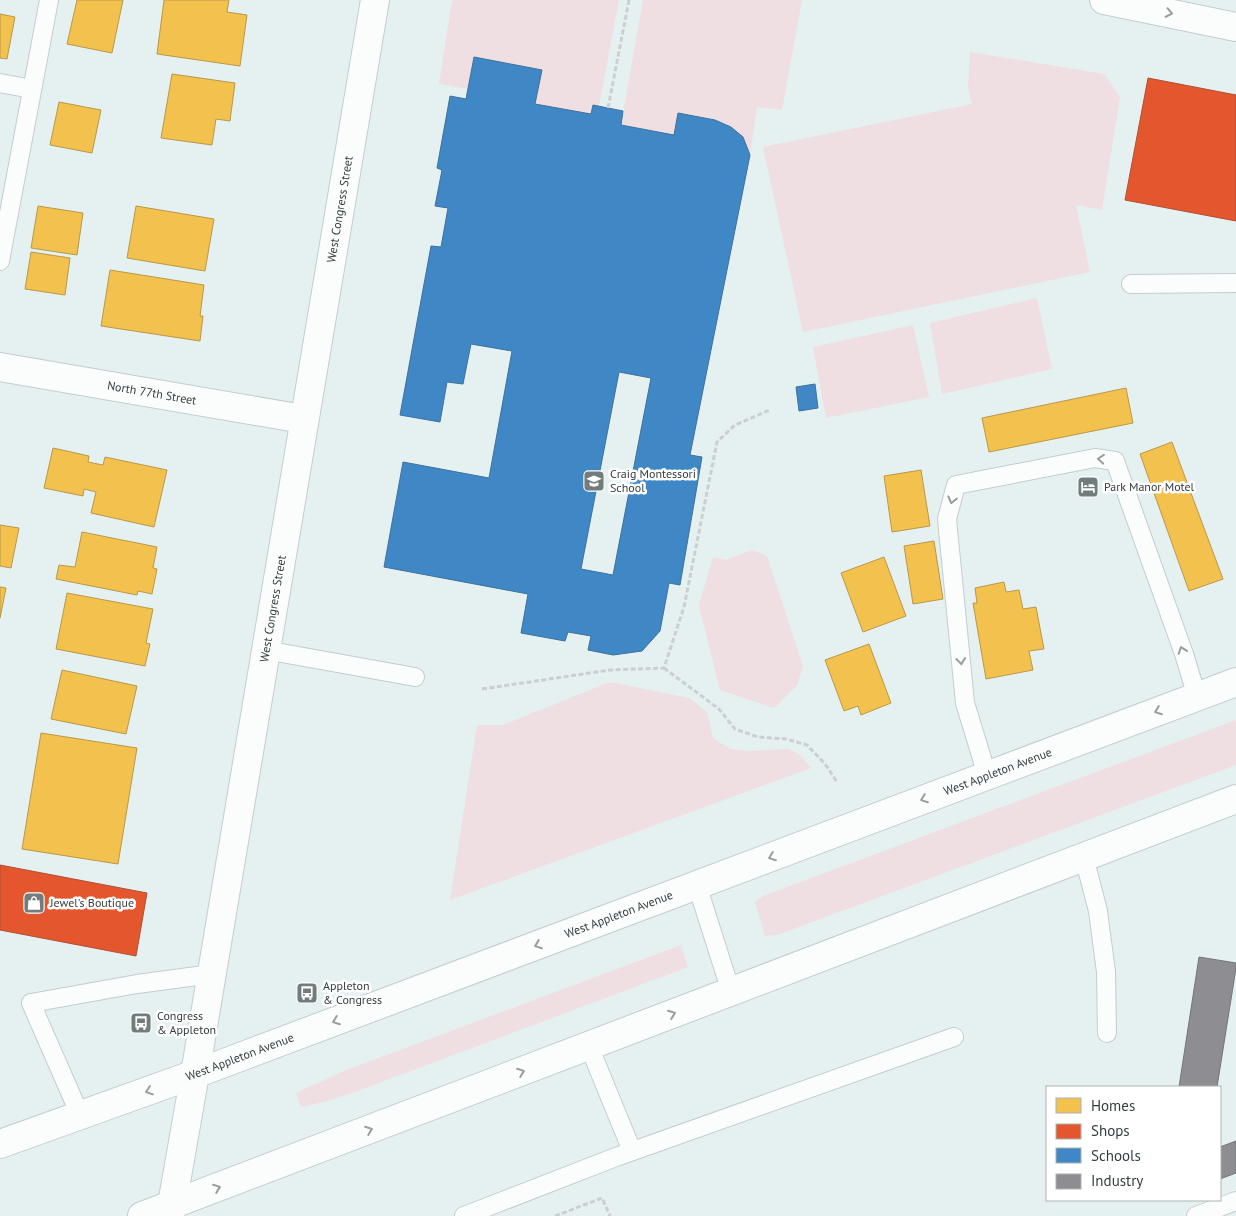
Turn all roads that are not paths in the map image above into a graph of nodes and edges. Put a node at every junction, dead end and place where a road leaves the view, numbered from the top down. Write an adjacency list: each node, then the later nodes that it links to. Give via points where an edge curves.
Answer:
1 (49, 0): 6 (lane)
2 (375, 0): 11 (main road, West Congress Street)
3 (1104, 0): 4 (main road, one-way to 4)
4 (1236, 27)
5 (0, 83): 6 (lane)
6 (32, 89): 7 (lane)
7 (0, 261)
8 (1131, 284): 9 (lane)
9 (1236, 284)
10 (0, 367): 11 (main road, North 77th Street)
11 (304, 419): 12 (main road, West Congress Street)
12 (265, 650): 13 (lane); 20 (main road, West Congress Street)
13 (414, 677)
14 (1236, 682): 15 (main road, West Appleton Avenue)
15 (1197, 696): 16 (main road, West Appleton Avenue, one-way to 16); 16 (lane, one-way to 16, via 1115,461 1095,458 956,485 947,519 965,703)
16 (987, 775): 19 (main road, West Appleton Avenue, one-way to 19)
17 (1236, 799): 18 (main road)
18 (1084, 857): 21 (main road); 22 (lane, via 1098,911 1106,972)
19 (697, 885): 21 (lane); 25 (main road, West Appleton Avenue, one-way to 25)
20 (212, 974): 25 (main road, West Congress Street); 26 (lane, via 31,1003)
21 (731, 992): 24 (main road, one-way to 21)
22 (1107, 1033)
23 (954, 1037): 28 (lane)
24 (589, 1046): 28 (lane); 30 (main road, one-way to 24)
25 (195, 1074): 26 (main road, West Appleton Avenue, one-way to 26); 30 (main road, West Congress Street)
26 (80, 1115): 27 (main road, West Appleton Avenue)
27 (0, 1144)
28 (632, 1151): 32 (lane)
29 (1236, 1201): 33 (lane)
30 (171, 1211): 31 (main road)
31 (142, 1216)
32 (464, 1216)
33 (1196, 1216)

